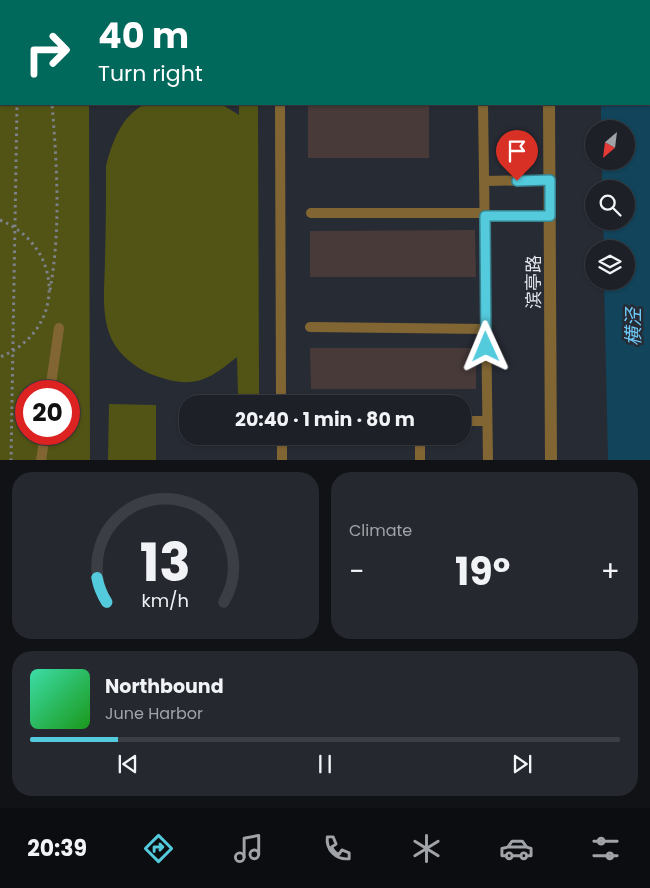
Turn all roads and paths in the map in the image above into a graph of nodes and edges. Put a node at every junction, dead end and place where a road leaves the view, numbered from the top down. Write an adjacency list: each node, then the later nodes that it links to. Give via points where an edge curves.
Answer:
1 (18, 105): 12 (path)
2 (52, 105): 13 (path, via 56,147 56,257)
3 (280, 105): 20 (lane)
4 (484, 105): 7 (lane)
5 (549, 105): 6 (street, 滨亭路)
6 (550, 180): 7 (lane); 10 (street, 滨亭路)
7 (484, 181): 9 (lane)
8 (311, 213): 9 (lane)
9 (485, 215): 10 (lane); 16 (lane)
10 (550, 216): 31 (street, 滨亭路)
11 (0, 220): 12 (path)
12 (16, 227): 13 (path, via 34,244 46,265); 17 (path)
13 (50, 290): 17 (path, via 46,314 33,335)
14 (310, 327): 16 (lane)
15 (58, 328): 19 (lane)
16 (486, 329): 22 (lane)
17 (15, 351): 18 (path); 26 (path)
18 (0, 357)
19 (51, 380)
20 (281, 395)
21 (471, 421): 22 (lane)
22 (487, 421): 30 (lane)
23 (43, 445): 27 (lane)
24 (282, 445): 28 (lane)
25 (420, 445): 29 (lane)
26 (11, 460)
27 (41, 460)
28 (282, 460)
29 (420, 460)
30 (488, 460)
31 (551, 460)

